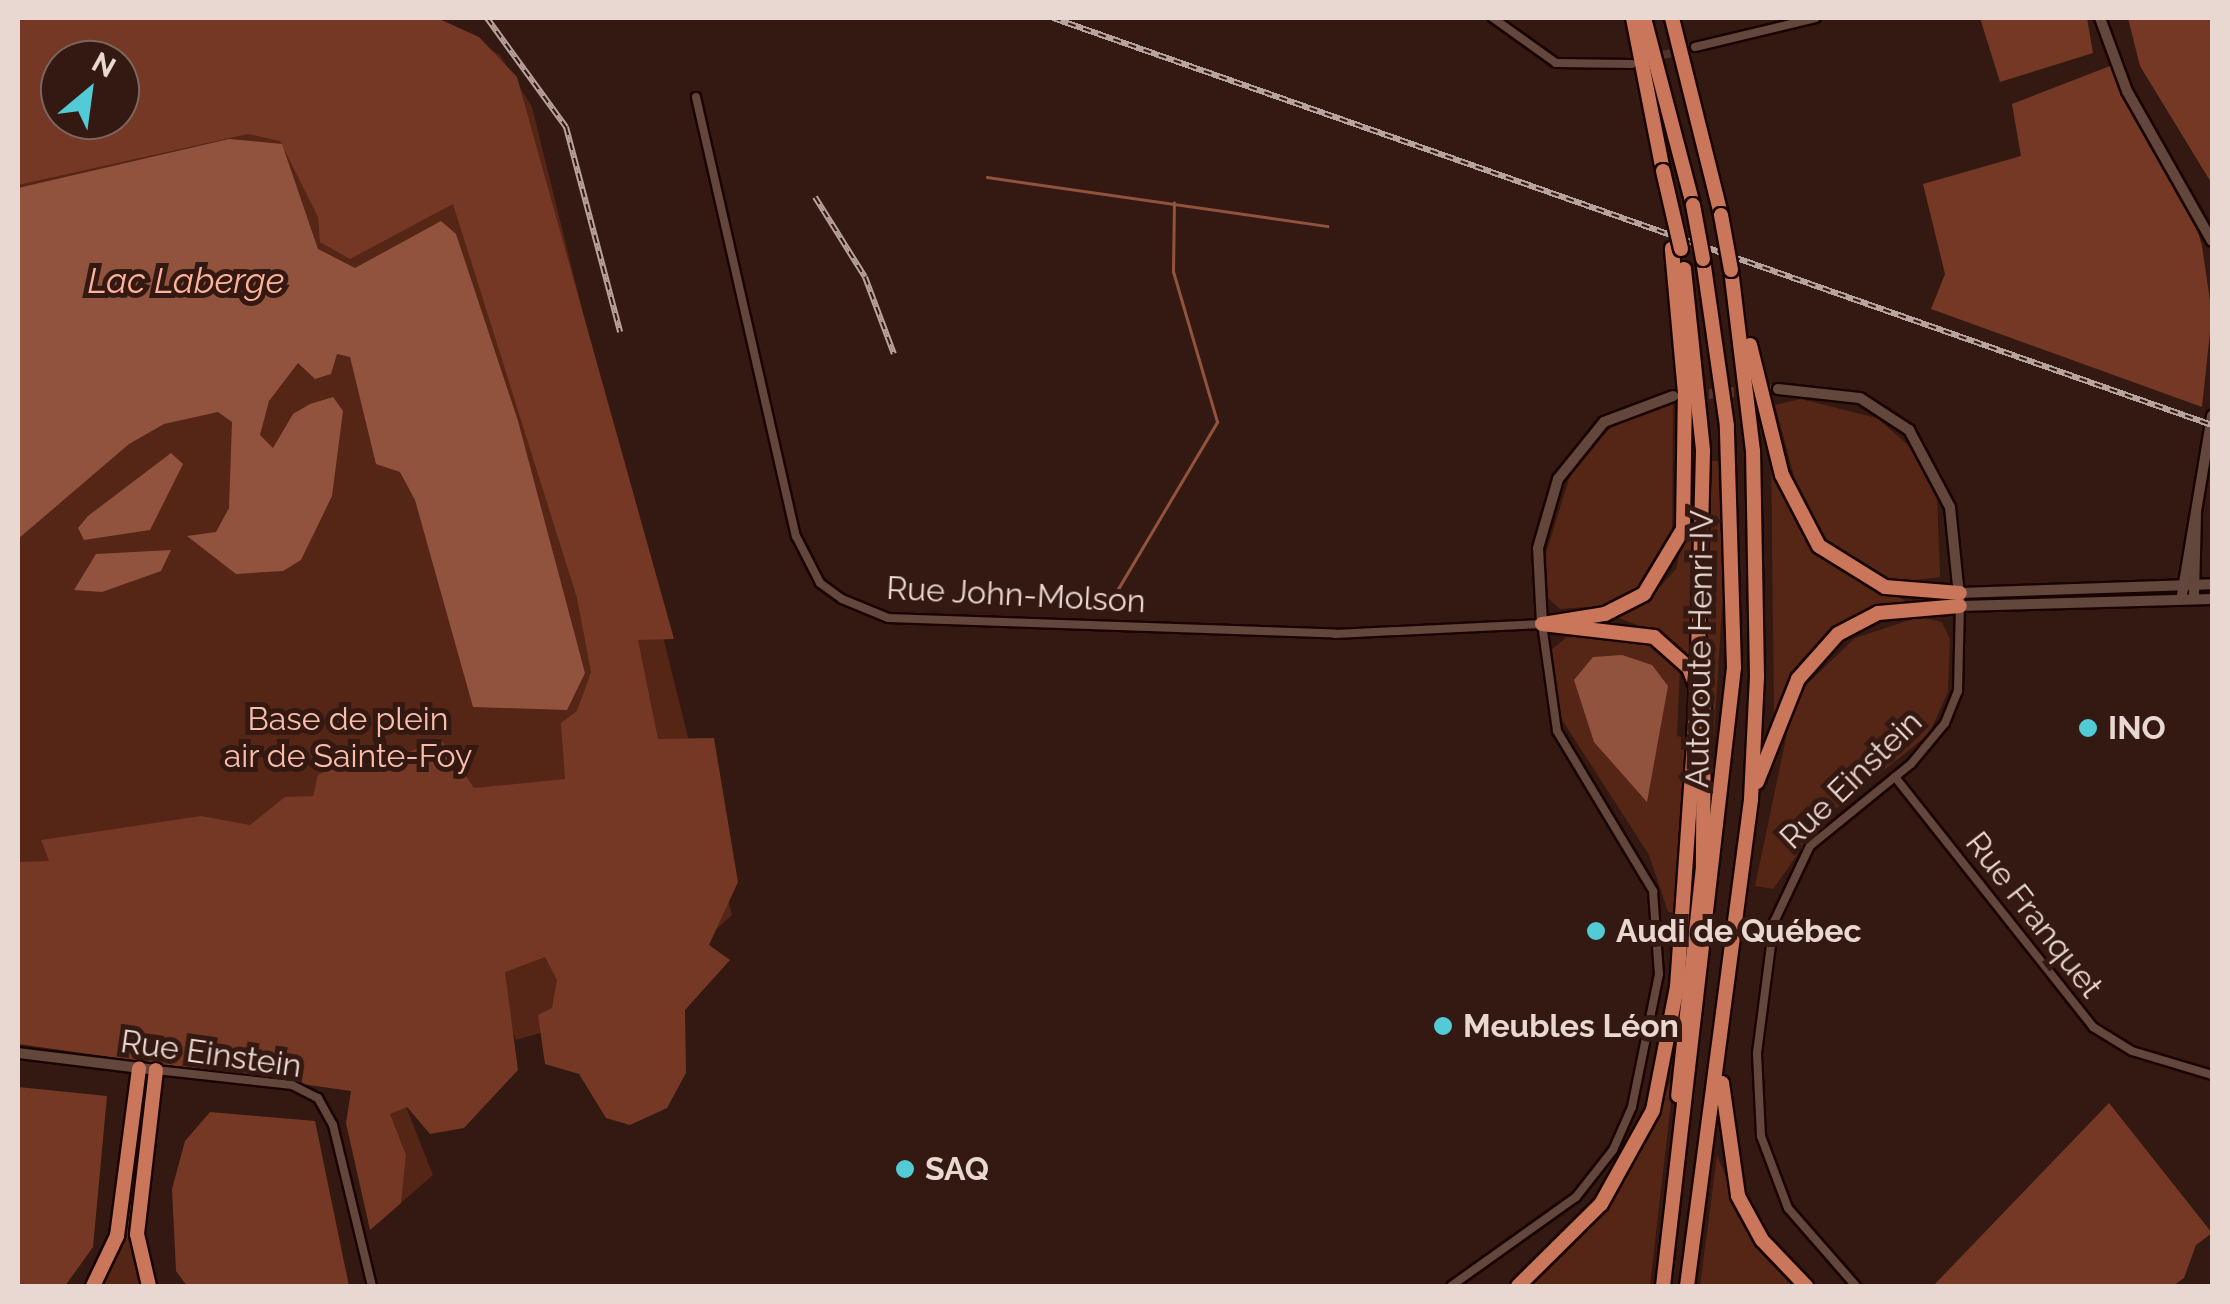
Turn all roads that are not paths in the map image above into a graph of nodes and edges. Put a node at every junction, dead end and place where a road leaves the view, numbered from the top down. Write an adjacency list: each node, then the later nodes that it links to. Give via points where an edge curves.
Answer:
1 (1493, 18): 8 (street, via 1556,64)
2 (1633, 18): 11 (highway, bridge)
3 (1644, 18): 31 (highway, Autoroute Henri-IV, bridge, via 1704,260 1728,442 1734,668)
4 (1672, 18): 12 (highway, Autoroute Henri-IV, bridge)
5 (1816, 18): 7 (street)
6 (2100, 18): 10 (street, via 2128,91)
7 (1695, 47)
8 (1632, 64)
9 (696, 97): 23 (street, Rue John-Molson, via 796,536 820,583 842,599 888,618 1334,634)
10 (2212, 242)
11 (1676, 249): 23 (highway, via 1686,492 1673,558 1626,605); 36 (highway, bridge, via 1702,451 1694,744 1678,986 1653,1110 1602,1204)
12 (1738, 306): 21 (highway, via 1782,475 1819,546 1884,587); 25 (highway, Autoroute Henri-IV, via 1758,543)
13 (1778, 389): 21 (street, Rue Einstein, via 1860,398 1909,430 1950,507)
14 (1673, 396): 23 (street, via 1604,422 1558,479 1538,548)
15 (2212, 414): 16 (street)
16 (2196, 513): 17 (street); 18 (street)
17 (2182, 578): 18 (street); 20 (street); 21 (street)
18 (2196, 580): 19 (street); 20 (street)
19 (2212, 584)
20 (2188, 595): 21 (street); 22 (street)
21 (1960, 599): 24 (street, Rue Einstein, via 1954,703 1930,744); 25 (highway, via 1896,609 1838,634 1791,691)
22 (2212, 599)
23 (1542, 624): 31 (highway, via 1654,637 1690,668 1704,707 1703,867); 35 (street, via 1557,731 1653,891 1659,974 1632,1108 1613,1150 1576,1197)
24 (1894, 777): 30 (street, Rue Franquet, via 2092,1027 2136,1052); 40 (street, Rue Einstein, via 1832,825 1792,873 1774,922 1756,1052 1768,1164 1816,1248)
25 (1751, 799): 26 (highway, Autoroute Henri-IV)
26 (1720, 1040): 38 (highway, Autoroute Henri-IV); 39 (highway, via 1738,1196)
27 (18, 1054): 28 (street, Rue Einstein)
28 (138, 1068): 29 (street, Rue Einstein); 32 (highway, via 117,1236)
29 (156, 1070): 33 (highway, via 137,1225); 34 (street, Rue Einstein, via 292,1085 318,1098 333,1125)
30 (2212, 1075)
31 (1668, 1251): 37 (highway, Autoroute Henri-IV)
32 (94, 1286)
33 (149, 1286)
34 (372, 1286)
35 (1452, 1286)
36 (1518, 1286)
37 (1663, 1286)
38 (1687, 1286)
39 (1806, 1286)
40 (1856, 1286)

